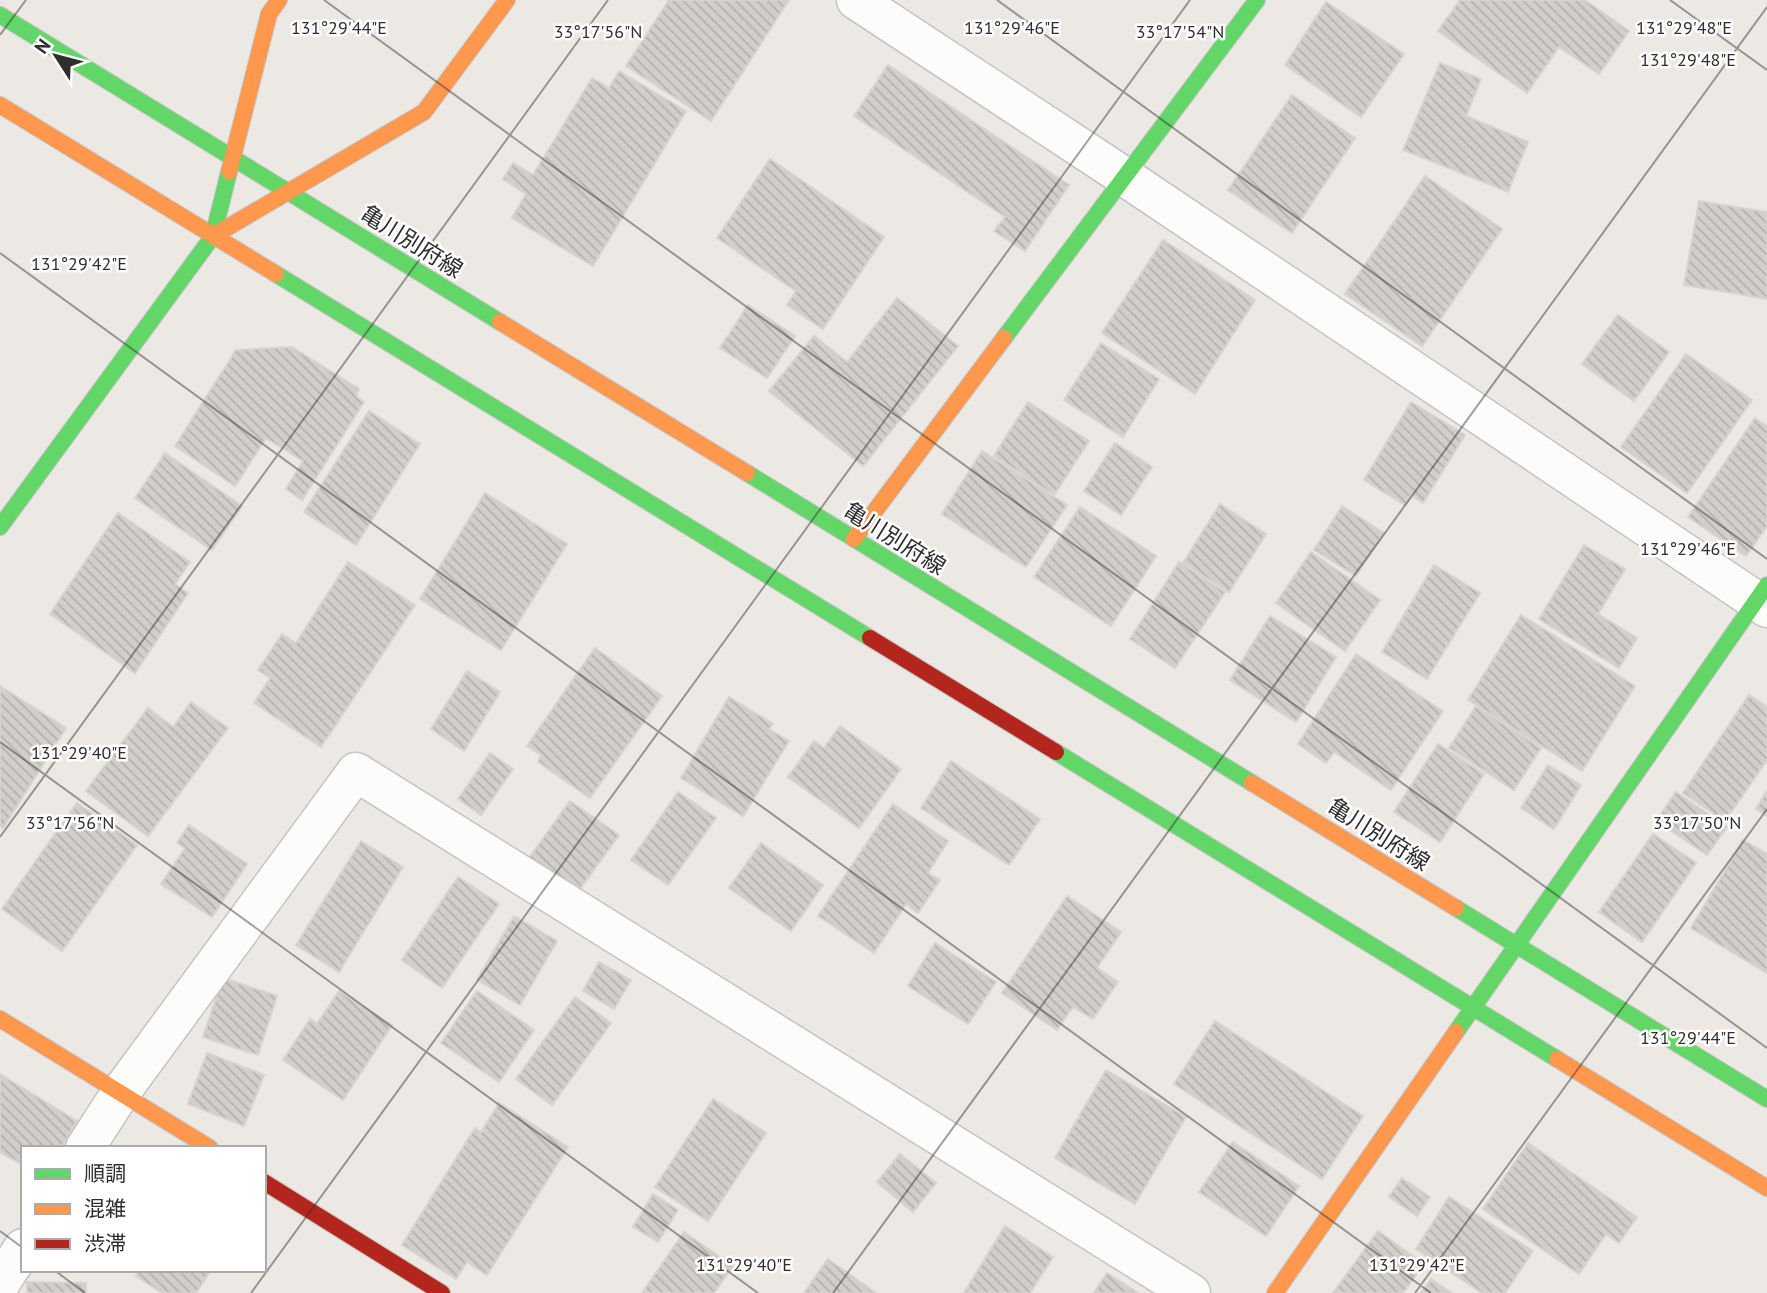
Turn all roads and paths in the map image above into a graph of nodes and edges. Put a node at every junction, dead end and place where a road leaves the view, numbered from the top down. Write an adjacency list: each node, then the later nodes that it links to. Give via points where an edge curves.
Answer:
1 (279, 0): 7 (main road, via 269,14)
2 (507, 0): 9 (main road, via 424,112)
3 (856, 0): 8 (street)
4 (1256, 0): 8 (main road)
5 (0, 15): 7 (main road, 亀川別府線)
6 (0, 105): 10 (main road)
7 (233, 157): 9 (main road, 亀川別府線); 10 (main road)
8 (1125, 177): 12 (main road); 13 (street)
9 (288, 192): 10 (main road); 12 (main road, 亀川別府線)
10 (213, 236): 11 (main road); 15 (main road)
11 (0, 527)
12 (854, 539): 14 (main road, 亀川別府線)
13 (1763, 598): 14 (main road)
14 (1516, 946): 15 (main road); 18 (main road, 亀川別府線)
15 (1473, 1008): 22 (main road); 27 (main road)
16 (0, 1019): 17 (main road)
17 (121, 1092): 19 (street); 20 (main road); 26 (street, via 356,772)
18 (1767, 1100)
19 (86, 1146)
20 (207, 1146)
21 (266, 1183): 25 (main road)
22 (1767, 1188)
23 (21, 1251): 24 (street)
24 (0, 1284)
25 (442, 1293)
26 (1191, 1293)
27 (1275, 1293)

